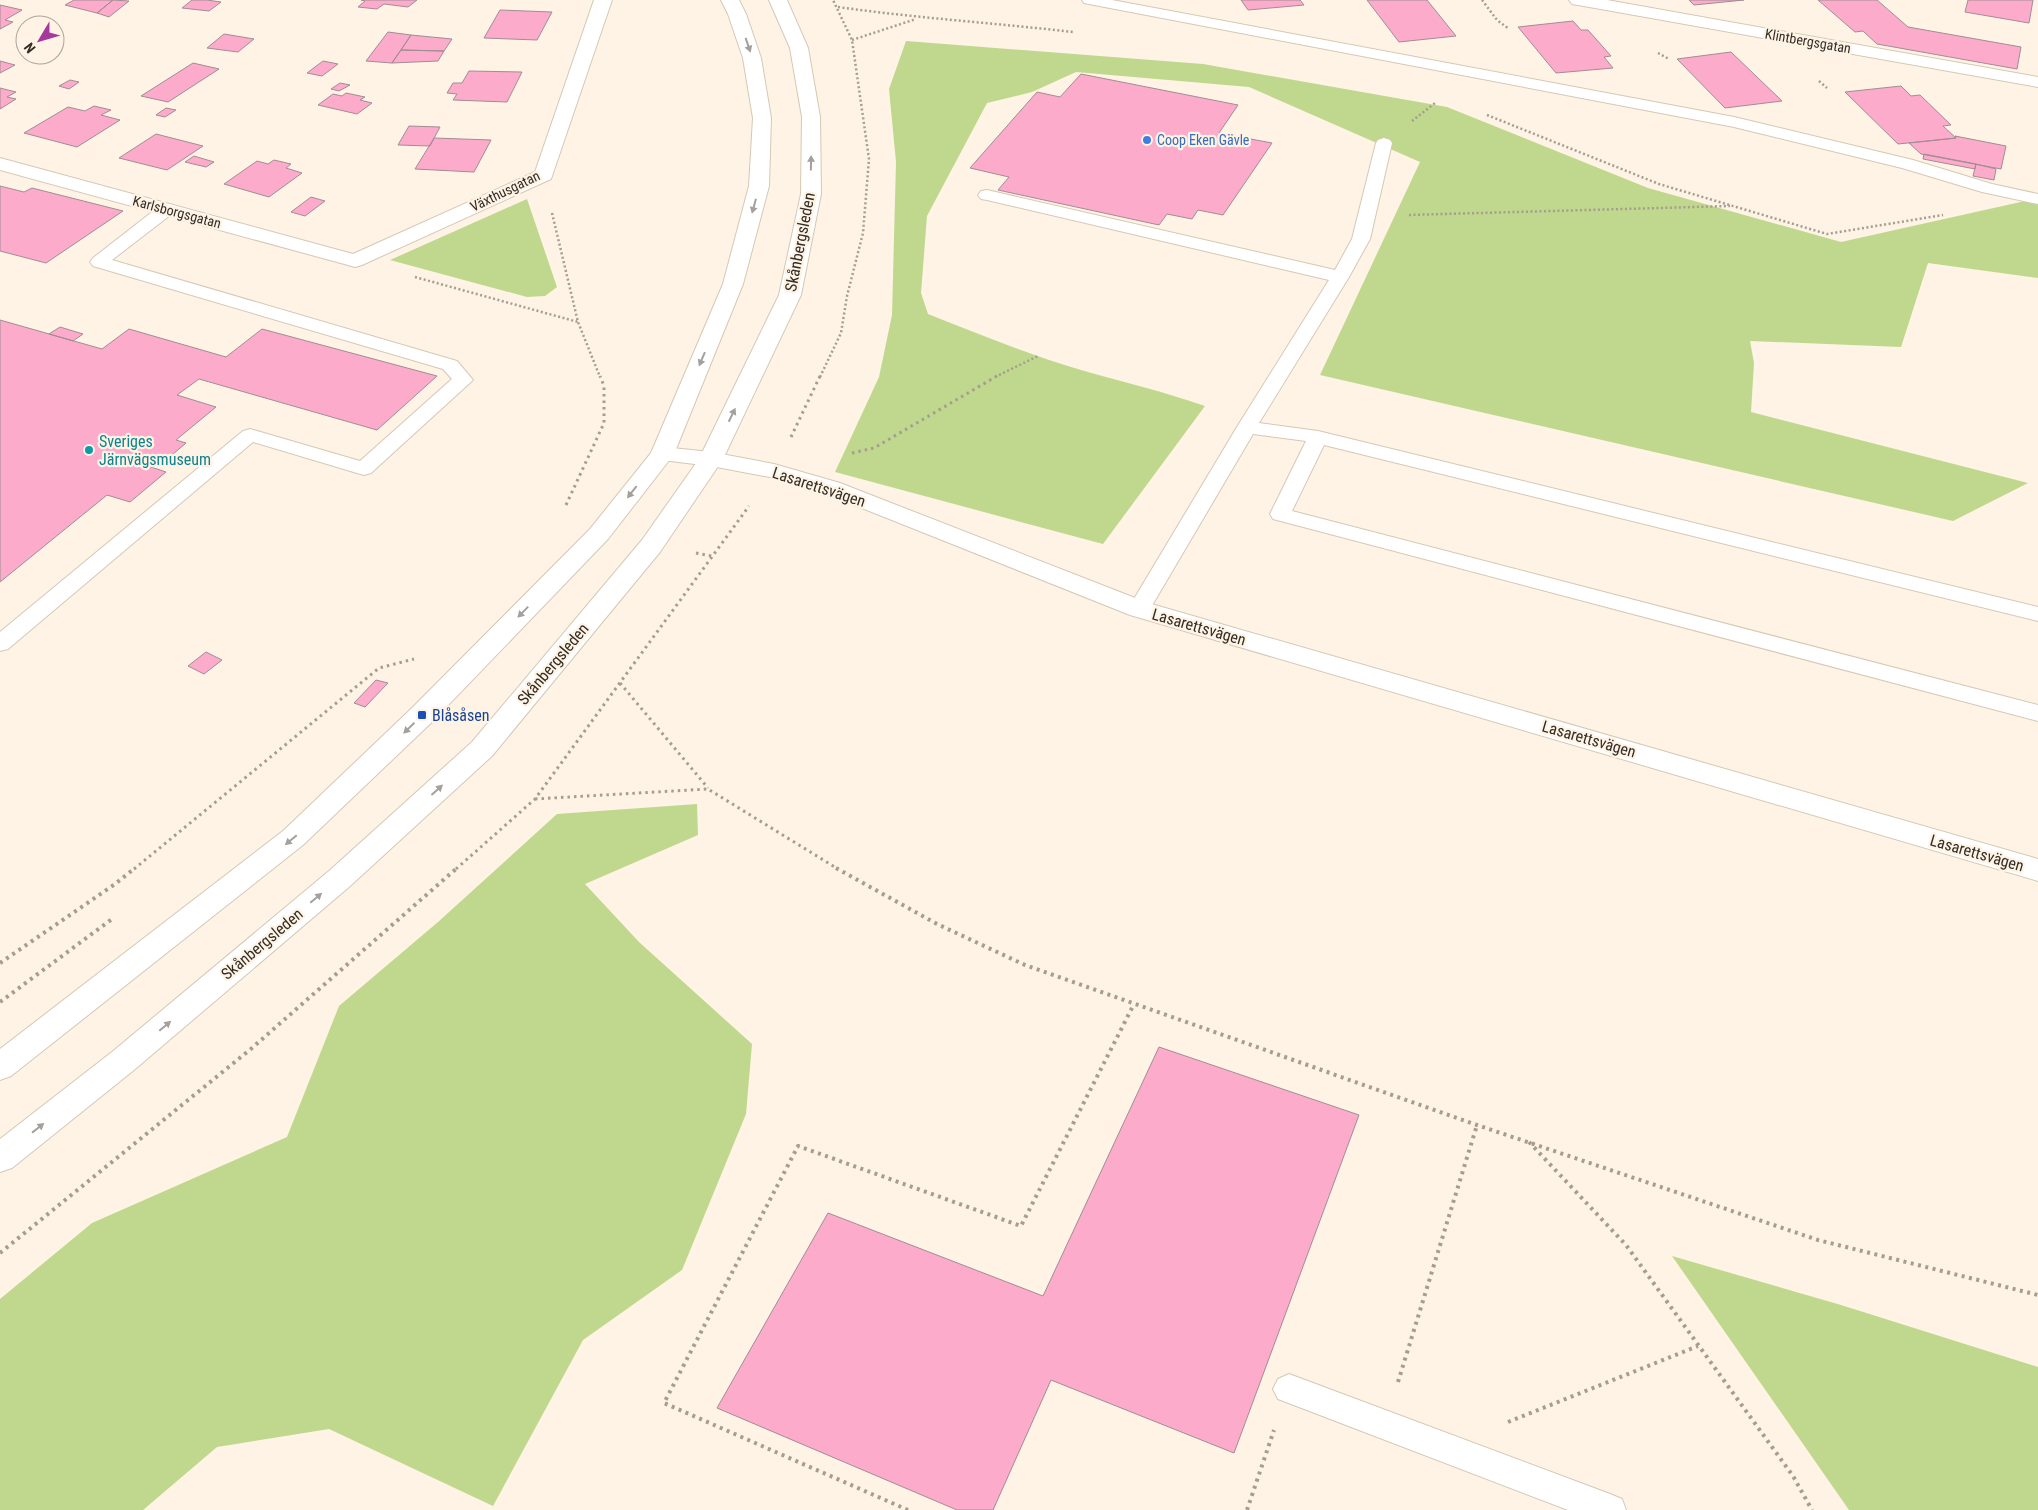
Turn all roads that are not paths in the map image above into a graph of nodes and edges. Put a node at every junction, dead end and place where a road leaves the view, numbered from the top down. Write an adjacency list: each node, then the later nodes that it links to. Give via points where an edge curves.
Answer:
1 (603, 0): 12 (street, Växthusgatan, via 544,175)
2 (730, 0): 16 (street, one-way to 16, via 752,58 762,118 759,186 733,284)
3 (778, 0): 17 (street, Skånbergsleden, one-way to 3, via 790,295 811,194 811,117 799,48)
4 (1089, 0): 10 (lane, via 1734,122)
5 (1578, 0): 6 (street, Klintbergsgatan)
6 (2038, 82)
7 (1384, 143): 13 (lane, Lasarettsvägen, via 1361,239)
8 (0, 164): 11 (street, Karlsborgsgatan)
9 (987, 195): 13 (lane)
10 (2038, 199)
11 (167, 209): 12 (street, Karlsborgsgatan); 20 (lane, via 99,262 450,365 463,380 364,469 250,435)
12 (355, 261)
13 (1340, 278): 14 (lane, Lasarettsvägen)
14 (1247, 427): 15 (lane); 18 (lane, Lasarettsvägen)
15 (1318, 436): 19 (lane); 21 (lane, via 1280,514)
16 (662, 454): 17 (street, Lasarettsvägen); 23 (street, one-way to 23, via 599,534 422,715 293,838)
17 (711, 459): 18 (street, Lasarettsvägen, via 774,471 832,488); 24 (street, Skånbergsleden, one-way to 17, via 123,1061 324,892 482,749 651,546)
18 (1139, 609): 22 (street, Lasarettsvägen)
19 (2038, 614)
20 (0, 644)
21 (2038, 713)
22 (2038, 870)
23 (0, 1067)
24 (0, 1158)
25 (1288, 1389): 26 (lane)
26 (1610, 1510)

